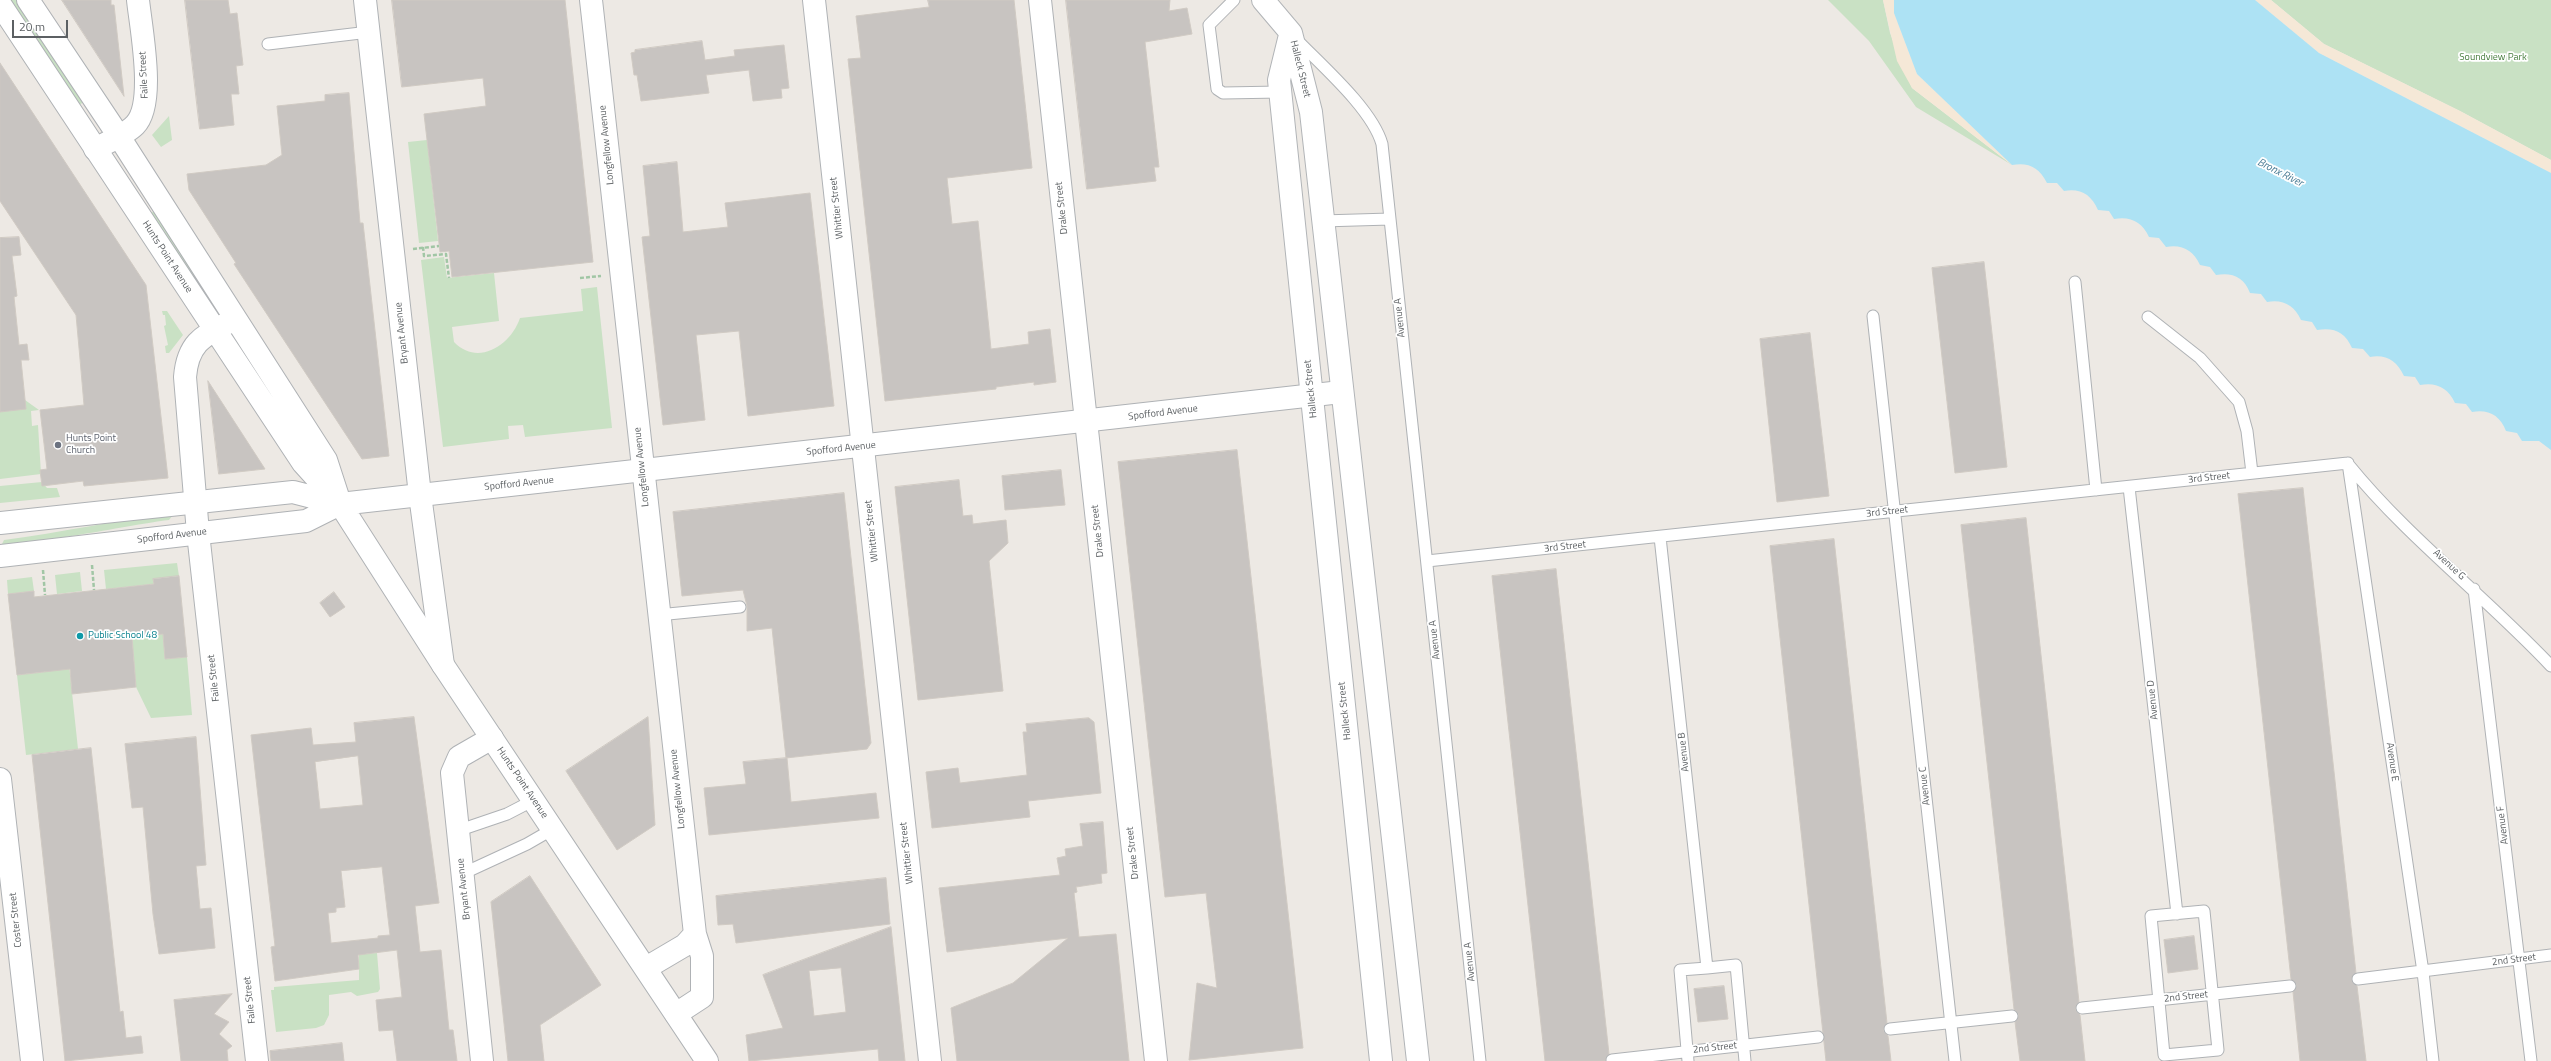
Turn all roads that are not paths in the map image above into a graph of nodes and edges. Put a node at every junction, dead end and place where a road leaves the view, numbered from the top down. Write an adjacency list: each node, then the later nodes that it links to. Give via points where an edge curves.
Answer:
1 (28, 0): 14 (street, Hunts Point Avenue)
2 (138, 0): 14 (street, Faile Street, via 146,76 146,105 135,125)
3 (365, 0): 10 (street, Bryant Avenue)
4 (591, 0): 28 (street, Longfellow Avenue)
5 (814, 0): 26 (street, Whittier Street)
6 (1040, 0): 25 (street, Drake Street)
7 (1234, 0): 13 (lane, via 1209,25 1217,89 1223,93)
8 (1263, 0): 11 (street)
9 (0, 4): 15 (street, Hunts Point Avenue)
10 (369, 32): 12 (lane); 32 (street, Bryant Avenue)
11 (1291, 33): 13 (street, Halleck Street, via 1279,80); 16 (lane, Avenue A, via 1369,115 1382,144); 17 (street, Halleck Street, via 1311,112)
12 (268, 44)
13 (1280, 92): 24 (street, Halleck Street)
14 (118, 136): 15 (street, Faile Street); 21 (street, Hunts Point Avenue)
15 (96, 149): 22 (street, Hunts Point Avenue)
16 (1390, 219): 17 (lane); 40 (lane, Avenue A)
17 (1322, 221): 23 (street, Halleck Street)
18 (2075, 282): 31 (lane)
19 (1872, 316): 35 (lane, Avenue C)
20 (2148, 318): 29 (lane, via 2200,358 2239,402 2247,431)
21 (236, 319): 22 (street, Faile Street); 34 (street, Hunts Point Avenue, via 326,460)
22 (215, 330): 33 (street, Faile Street, via 194,344 186,362 185,377); 34 (street, Hunts Point Avenue, via 303,463)
23 (1341, 392): 24 (street, Spofford Avenue); 80 (street, Halleck Street)
24 (1312, 396): 25 (street, Spofford Avenue); 79 (street, Halleck Street)
25 (1086, 422): 26 (street, Spofford Avenue); 78 (street, Drake Street)
26 (863, 447): 28 (street, Spofford Avenue); 77 (street, Whittier Street)
27 (2348, 463): 29 (lane, 3rd Street); 41 (lane, Avenue G, via 2375,497); 58 (lane, Avenue E)
28 (642, 471): 32 (street, Spofford Avenue); 43 (street, Longfellow Avenue)
29 (2252, 473): 30 (lane, 3rd Street)
30 (2129, 487): 31 (lane, 3rd Street); 52 (lane, Avenue D)
31 (2096, 490): 35 (lane, 3rd Street)
32 (420, 495): 34 (street, Spofford Avenue); 44 (street, Bryant Avenue)
33 (196, 503): 34 (street, Spofford Avenue, via 293,492); 36 (street, Spofford Avenue); 37 (street, Faile Street)
34 (340, 504): 37 (street, Spofford Avenue, via 306,521); 44 (street, Hunts Point Avenue)
35 (1895, 512): 38 (lane, 3rd Street); 66 (lane, Avenue C)
36 (0, 523)
37 (198, 533): 39 (street, Spofford Avenue); 74 (street, Faile Street)
38 (1660, 537): 40 (lane, 3rd Street); 57 (lane, Avenue B)
39 (0, 556)
40 (1426, 561): 81 (lane, Avenue A)
41 (2474, 589): 45 (lane, Avenue G); 55 (lane, Avenue F)
42 (740, 607): 43 (lane)
43 (658, 615): 53 (street, Longfellow Avenue)
44 (443, 665): 46 (street, Hunts Point Avenue)
45 (2551, 666)
46 (492, 738): 48 (street, Hunts Point Avenue); 50 (street, Bryant Avenue, via 459,757 454,764 452,773)
47 (0, 779): 73 (street, Coster Street)
48 (534, 800): 49 (street, Hunts Point Avenue); 50 (lane, via 507,814)
49 (553, 829): 51 (lane); 56 (street, Hunts Point Avenue)
50 (457, 831): 51 (street, Bryant Avenue)
51 (462, 874): 75 (street, Bryant Avenue)
52 (2177, 914): 61 (lane, via 2204,911); 62 (lane, via 2151,916)
53 (695, 934): 56 (street, via 685,945); 64 (street, Longfellow Avenue, via 702,956 702,997)
54 (2551, 955): 55 (lane, 2nd Street)
55 (2519, 959): 58 (lane, 2nd Street); 85 (lane, Avenue F)
56 (646, 968): 64 (street, Hunts Point Avenue)
57 (1707, 968): 69 (lane, via 1736,965); 70 (lane, via 1680,970)
58 (2423, 972): 59 (lane, 2nd Street); 84 (lane, Avenue E)
59 (2358, 979)
60 (2290, 986): 61 (lane, 2nd Street)
61 (2212, 994): 62 (lane, 2nd Street); 71 (lane, via 2218,1050)
62 (2159, 1000): 63 (lane, 2nd Street); 71 (lane, via 2164,1055)
63 (2082, 1008)
64 (676, 1014): 76 (street, Hunts Point Avenue)
65 (2012, 1016): 66 (lane)
66 (1951, 1023): 67 (lane); 83 (lane, Avenue C)
67 (1890, 1029)
68 (1818, 1037): 69 (lane, 2nd Street)
69 (1744, 1044): 70 (lane, 2nd Street); 82 (lane)
70 (1688, 1056): 72 (lane, 2nd Street)
71 (2191, 1057)
72 (1612, 1060)
73 (32, 1061)
74 (257, 1061)
75 (482, 1061)
76 (707, 1061)
77 (930, 1061)
78 (1156, 1061)
79 (1381, 1061)
80 (1418, 1061)
81 (1480, 1061)
82 (1745, 1061)
83 (1955, 1061)
84 (2433, 1061)
85 (2531, 1061)

